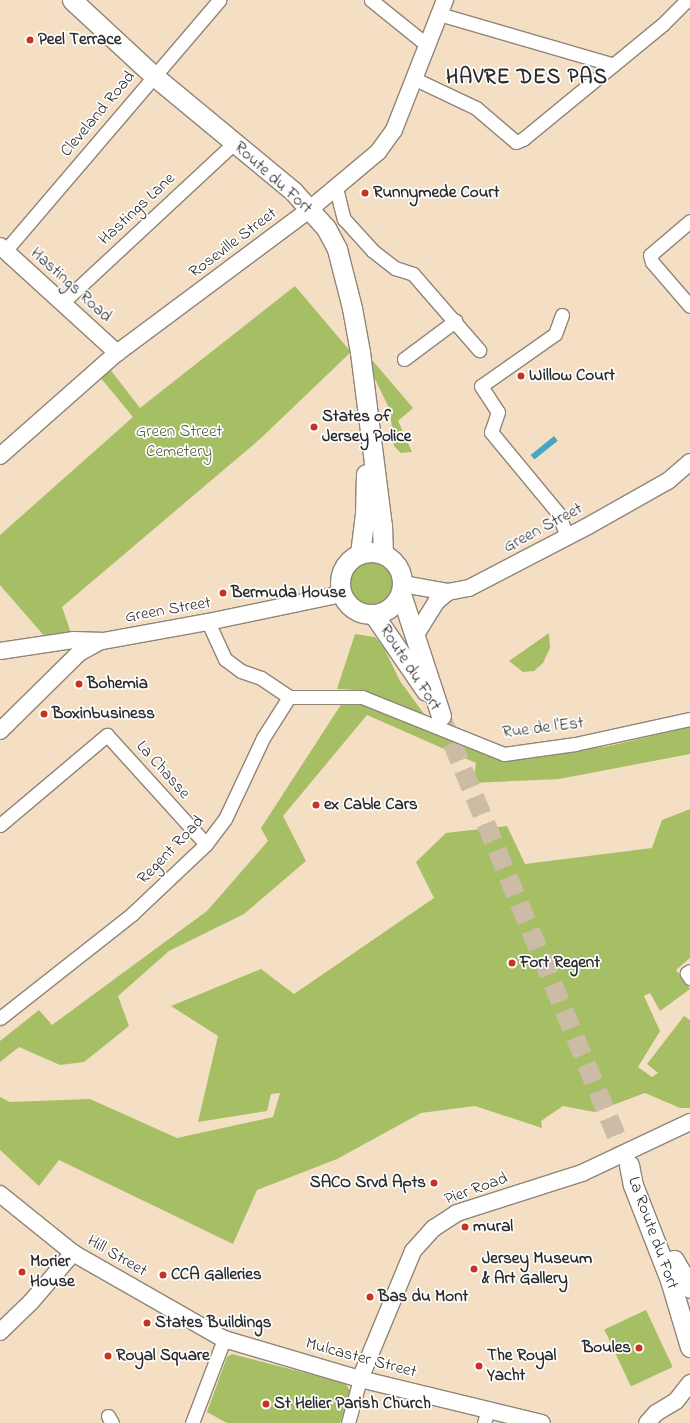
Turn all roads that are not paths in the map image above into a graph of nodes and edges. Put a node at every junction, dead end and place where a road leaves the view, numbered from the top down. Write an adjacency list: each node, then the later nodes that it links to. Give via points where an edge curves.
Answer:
1 (72, 0): 8 (highway, Route du Fort)
2 (219, 0): 8 (street, Cleveland Road)
3 (371, 0): 6 (street)
4 (687, 0): 7 (street, via 663,24)
5 (442, 7): 6 (main road, Roseville Street); 7 (street)
6 (427, 45): 9 (main road, Roseville Street)
7 (611, 64): 9 (street, via 523,139 516,142 476,108)
8 (154, 76): 10 (highway, Route du Fort); 14 (street, Cleveland Road)
9 (415, 79): 11 (main road, Roseville Street, via 394,130 378,152)
10 (235, 142): 12 (highway, Route du Fort); 15 (street, Hastings Lane)
11 (336, 188): 12 (main road, Roseville Street); 18 (street, via 344,219 373,251 395,268 414,274)
12 (310, 210): 20 (main road, Roseville Street); 22 (highway, Route du Fort, via 326,228 337,249 352,308)
13 (690, 221): 16 (street, via 650,255 652,262)
14 (3, 249): 15 (main road, Hastings Road)
15 (63, 302): 20 (main road, Hastings Road)
16 (690, 306)
17 (562, 315): 25 (street, via 555,334 481,386 498,412 491,432 558,513)
18 (455, 322): 19 (street); 21 (street)
19 (479, 350)
20 (117, 353): 23 (main road, Roseville Street)
21 (404, 359)
22 (368, 419): 26 (highway, Route du Fort, via 365,515); 27 (highway, Route du Fort, via 382,525)
23 (0, 456)
24 (690, 462): 25 (main road, Green Street, via 668,481)
25 (567, 537): 29 (main road, Green Street, via 469,588)
26 (360, 554): 27 (highway); 30 (highway, via 344,568 340,578)
27 (383, 554): 28 (highway, via 397,565)
28 (402, 589): 29 (main road, Green Street); 31 (highway, via 389,609); 33 (highway, Route du Fort)
29 (448, 592): 33 (main road, via 436,602)
30 (342, 594): 31 (highway, via 356,611); 32 (main road, Green Street)
31 (374, 615): 33 (highway, Route du Fort, via 441,716)
32 (208, 622): 34 (main road, Green Street); 38 (street, via 225,659 241,671 261,678)
33 (415, 636)
34 (103, 640): 35 (main road, Green Street); 37 (main road, via 90,646)
35 (55, 642): 36 (main road, Green Street); 37 (main road, via 66,655)
36 (0, 651)
37 (67, 665): 40 (main road)
38 (289, 697): 39 (street, Rue de l'Est, via 362,697 504,754 575,744); 42 (street, Regent Road, via 263,738 225,819)
39 (690, 719)
40 (0, 731)
41 (0, 825): 42 (street, La Chasse, via 107,735)
42 (206, 844): 45 (street, Regent Road, via 132,914)
43 (690, 971): 44 (street, via 687,973)
44 (690, 978)
45 (0, 1018)
46 (690, 1122): 55 (main road, Pier Road, via 582,1173 457,1214 434,1228 413,1251)
47 (0, 1194): 48 (main road, Hill Street)
48 (73, 1253): 51 (main road, via 36,1297); 52 (main road, Hill Street)
49 (687, 1280): 50 (highway, La Route du Fort, via 640,1180 629,1165 633,1185)
50 (678, 1307): 53 (highway, La Route du Fort); 54 (highway, via 676,1321 683,1346)
51 (0, 1332)
52 (224, 1339): 55 (main road, Mulcaster Street); 58 (street)
53 (690, 1347)
54 (690, 1354)
55 (360, 1379): 57 (main road, Mulcaster Street); 59 (street)
56 (690, 1383): 61 (main road, via 676,1401 656,1413)
57 (486, 1416): 60 (main road, Mulcaster Street)
58 (192, 1423)
59 (348, 1423)
60 (542, 1423)
61 (647, 1423)

